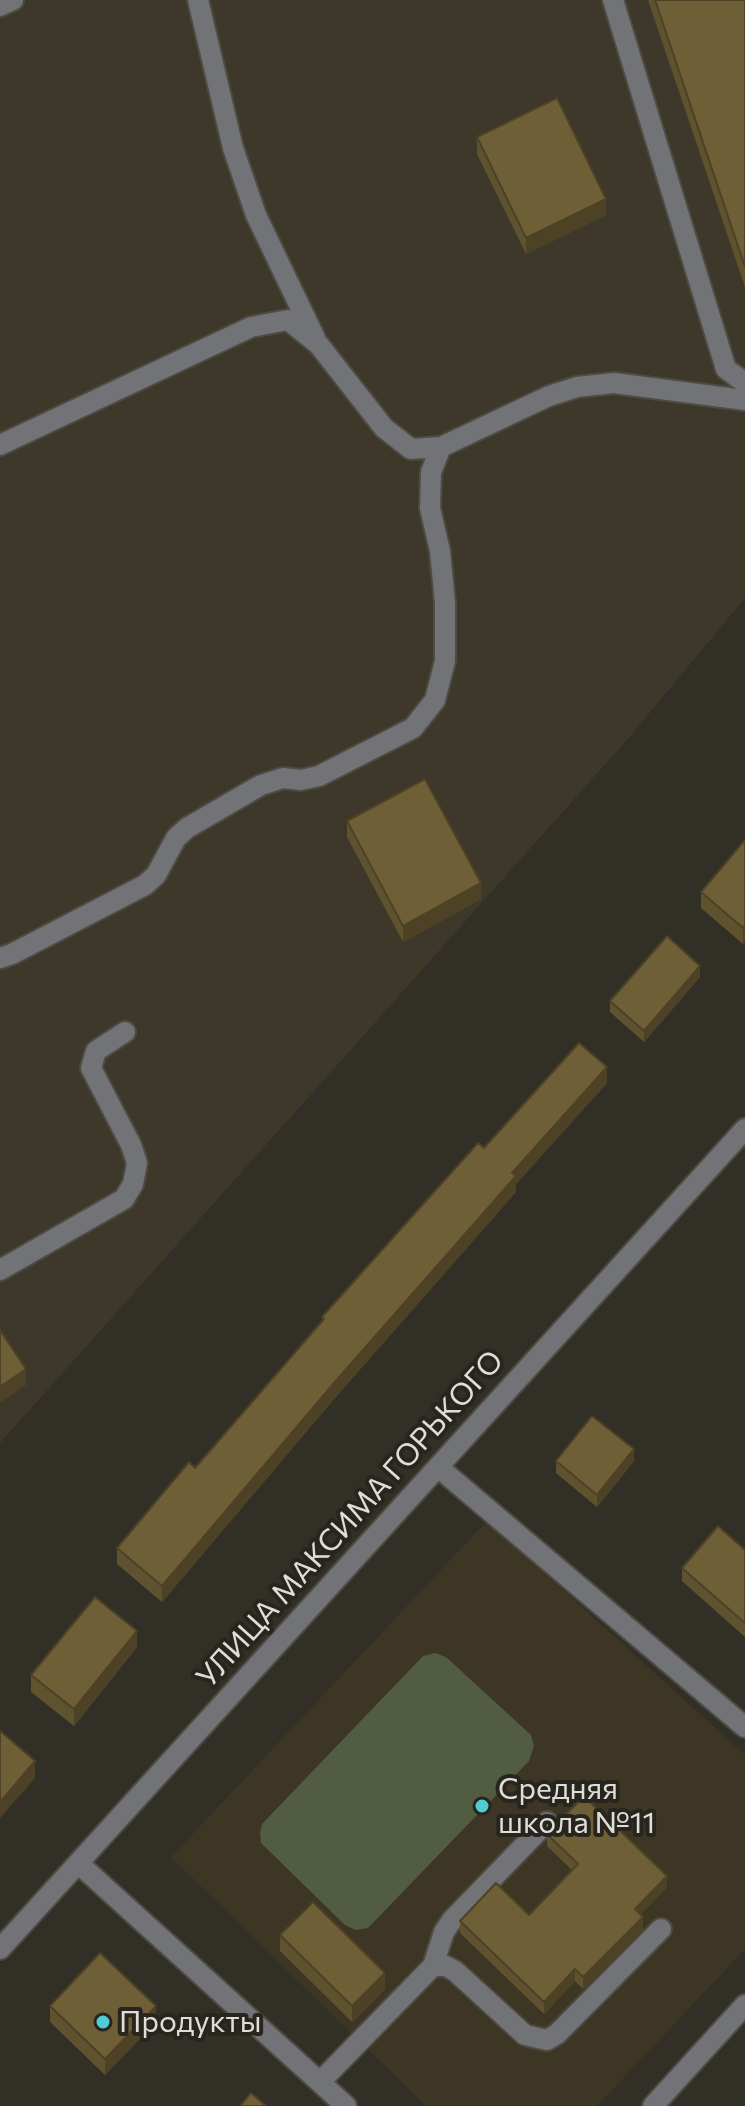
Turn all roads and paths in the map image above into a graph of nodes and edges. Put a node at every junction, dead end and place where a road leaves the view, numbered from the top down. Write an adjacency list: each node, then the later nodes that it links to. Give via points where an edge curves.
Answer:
1 (13, 0): 4 (street)
2 (181, 0): 5 (street)
3 (613, 0): 7 (street, via 726,369)
4 (0, 6)
5 (200, 8): 6 (street, via 233,148 256,215)
6 (319, 345): 9 (street, via 288,320 251,327); 10 (street, via 384,428 411,449)
7 (745, 383)
8 (745, 400): 10 (street, via 614,383 577,387)
9 (0, 445)
10 (441, 447): 11 (street, via 431,472 430,508 440,551 445,661 435,700 413,728 319,776 261,785 187,828 145,885)
11 (0, 958)
12 (125, 1032): 14 (street, via 96,1051 91,1068 131,1145 137,1163 133,1184 124,1199)
13 (745, 1129): 15 (street, УЛИЦА МАКСИМА ГОРЬКОГО)
14 (0, 1270)
15 (438, 1467): 16 (street); 18 (street, УЛИЦА МАКСИМА ГОРЬКОГО)
16 (745, 1727)
17 (547, 1822): 21 (street, via 452,1920)
18 (78, 1863): 20 (street, УЛИЦА МАКСИМА ГОРЬКОГО); 23 (street)
19 (661, 1929): 21 (street, via 547,2040 525,2035 455,1971)
20 (0, 1949)
21 (433, 1966): 23 (street)
22 (745, 2005): 25 (street)
23 (320, 2082): 24 (street)
24 (346, 2106)
25 (653, 2106)

